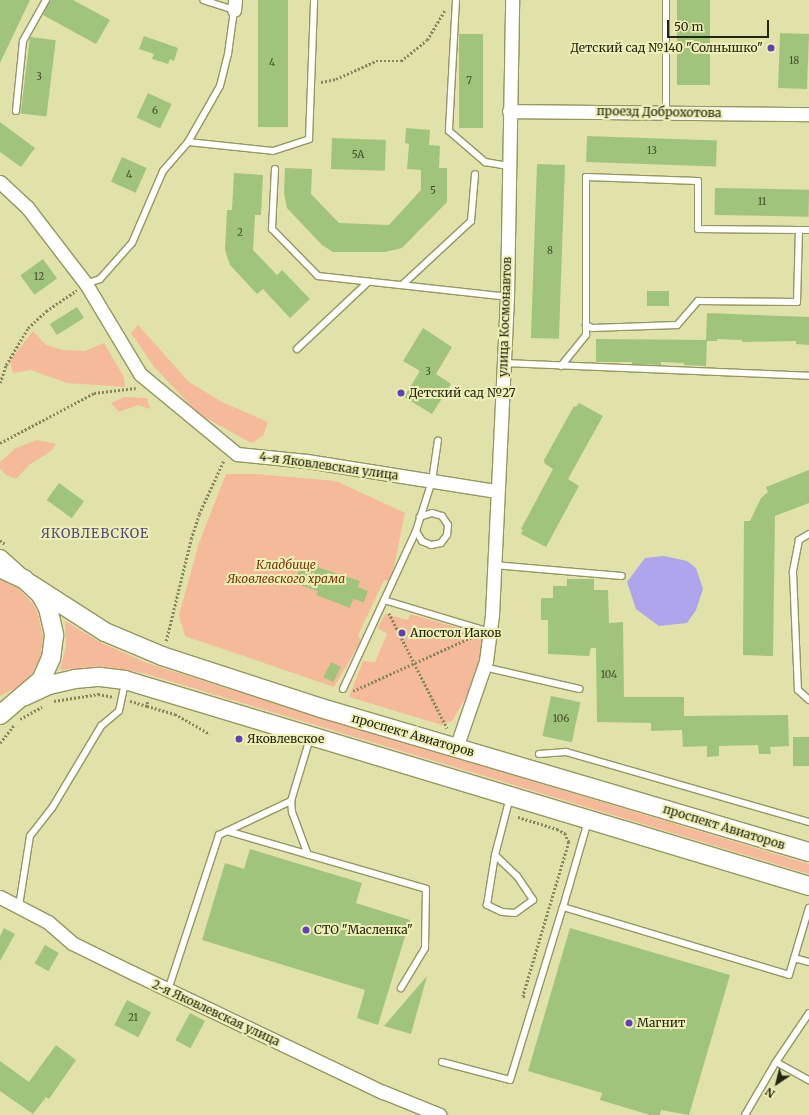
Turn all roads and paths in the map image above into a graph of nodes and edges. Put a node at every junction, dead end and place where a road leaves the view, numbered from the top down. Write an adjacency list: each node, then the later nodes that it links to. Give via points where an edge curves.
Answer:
1 (46, 0): 10 (lane, via 23,41)
2 (204, 0): 7 (lane)
3 (314, 0): 9 (lane)
4 (456, 0): 15 (lane, via 449,131 485,162)
5 (512, 0): 11 (street, улица Космонавтов)
6 (666, 0): 12 (lane)
7 (235, 5): 14 (lane, via 228,54 220,86)
8 (447, 6): 9 (path, via 427,40 401,61 376,61 336,78)
9 (310, 84): 14 (lane, via 309,139 273,151)
10 (16, 111)
11 (509, 111): 12 (street, проезд Доброхотова); 15 (street, улица Космонавтов)
12 (666, 112): 13 (street, проезд Доброхотова)
13 (809, 114)
14 (188, 142): 22 (lane, via 164,171 132,244 100,278)
15 (507, 166): 24 (street, улица Космонавтов)
16 (275, 169): 21 (lane, via 272,229 318,276)
17 (475, 174): 23 (lane, via 471,221)
18 (0, 182): 22 (street, 4-я Яковлевская улица, via 27,207)
19 (799, 230): 20 (lane); 25 (lane, via 797,302 698,301 677,324 592,328); 25 (lane, via 698,229 698,181 586,177)
20 (809, 230)
21 (368, 282): 23 (lane); 26 (lane)
22 (86, 284): 30 (path, via 46,311 28,328 6,365); 31 (street, 4-я Яковлевская улица, via 140,374)
23 (402, 285): 24 (lane)
24 (507, 297): 27 (street, улица Космонавтов)
25 (586, 325): 28 (lane, via 586,335)
26 (297, 349)
27 (504, 363): 28 (lane); 36 (street, улица Космонавтов)
28 (561, 366): 29 (lane)
29 (809, 376)
30 (0, 383)
31 (155, 386): 33 (path, via 94,393); 34 (street, 4-я Яковлевская улица)
32 (438, 440): 35 (lane)
33 (0, 443)
34 (230, 448): 35 (street, 4-я Яковлевская улица, via 237,454 307,461); 48 (path, via 199,514)
35 (432, 481): 36 (street, 4-я Яковлевская улица); 37 (lane)
36 (497, 491): 42 (street, улица Космонавтов)
37 (420, 517): 38 (lane); 38 (lane, via 432,513 442,516 448,525 447,535 441,543 431,545 422,541)
38 (416, 531): 46 (lane)
39 (809, 534): 55 (lane, via 799,540 793,572 798,690)
40 (0, 540): 41 (path)
41 (6, 553): 45 (street)
42 (494, 565): 44 (lane); 47 (street, улица Космонавтов)
43 (0, 568): 45 (main road, проспект Авиаторов)
44 (622, 576)
45 (28, 582): 48 (main road, проспект Авиаторов, via 105,632); 53 (main road, via 48,608 53,622 54,646 47,670)
46 (384, 600): 47 (lane); 51 (lane)
47 (488, 632): 49 (street, улица Космонавтов); 51 (path, via 339,697)
48 (162, 646): 63 (main road, проспект Авиаторов)
49 (484, 667): 52 (lane); 63 (street, улица Космонавтов)
50 (125, 680): 53 (main road, via 100,677 68,680 49,685); 54 (lane); 61 (main road)
51 (342, 689)
52 (579, 689)
53 (21, 698): 59 (main road); 60 (main road)
54 (121, 698): 56 (path, via 98,694); 58 (path); 76 (lane, via 119,711 101,726 52,808 30,836)
55 (809, 700)
56 (50, 702)
57 (43, 706): 62 (path, via 16,722)
58 (147, 706)
59 (0, 708)
60 (0, 715)
61 (310, 738): 65 (main road); 66 (lane)
62 (0, 741)
63 (456, 748): 71 (main road, проспект Авиаторов)
64 (539, 754): 69 (lane, via 566,752)
65 (511, 796): 68 (main road); 73 (lane)
66 (291, 801): 70 (lane); 72 (lane, via 292,812)
67 (518, 818): 83 (path, via 557,829 565,833 569,842 523,996)
68 (589, 820): 74 (main road); 77 (lane)
69 (809, 822)
70 (227, 832): 72 (lane); 82 (lane, via 219,835)
71 (809, 852)
72 (308, 855): 81 (lane, via 426,889 425,948)
73 (494, 855): 73 (lane, via 487,905 502,912 515,913 533,900 517,876)
74 (809, 886)
75 (0, 897): 76 (street, 2-я Яковлевская улица)
76 (19, 906): 82 (street, 2-я Яковлевская улица, via 48,922 72,943)
77 (563, 907): 79 (lane, via 789,975); 83 (lane)
78 (809, 908): 79 (lane)
79 (794, 958): 80 (lane)
80 (809, 962)
81 (402, 988)
82 (168, 990): 88 (street, 2-я Яковлевская улица, via 383,1092)
83 (534, 1000): 85 (lane, via 510,1080)
84 (809, 1013): 86 (lane)
85 (442, 1062)
86 (776, 1062): 87 (lane); 89 (lane)
87 (809, 1080)
88 (440, 1115)
89 (745, 1115)

